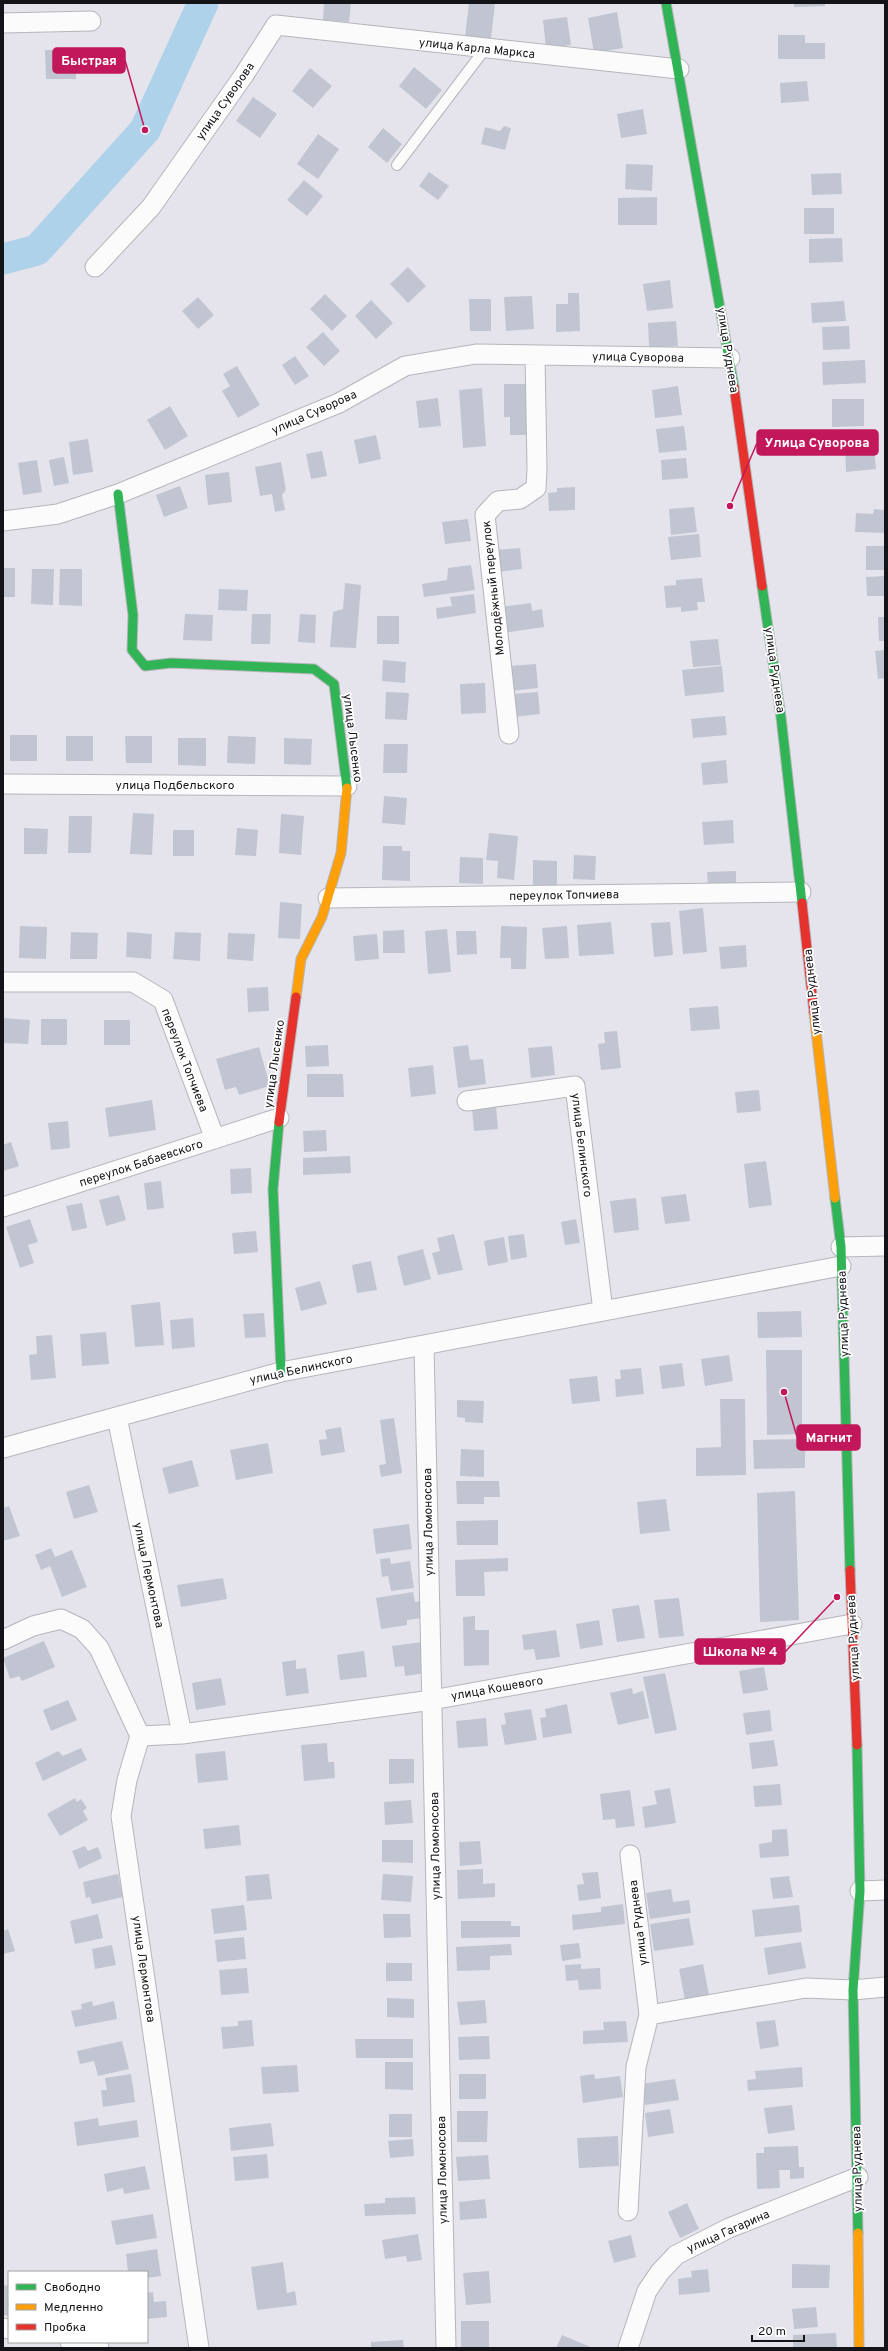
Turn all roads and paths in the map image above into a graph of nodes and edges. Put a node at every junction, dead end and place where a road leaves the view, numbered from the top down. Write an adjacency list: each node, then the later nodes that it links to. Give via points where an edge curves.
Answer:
1 (666, 3): 6 (street, улица Руднева)
2 (92, 21): 3 (street)
3 (3, 22)
4 (276, 25): 5 (street, улица Карла Маркса); 8 (street, улица Суворова, via 151,207)
5 (485, 49): 6 (street, улица Карла Маркса); 7 (lane)
6 (678, 69): 10 (street, улица Руднева)
7 (397, 165)
8 (94, 267)
9 (534, 355): 10 (street, улица Суворова); 11 (street, улица Суворова, via 476,354 405,366 339,403); 13 (street, Молодёжный переулок, via 536,488 520,499 498,501 485,515)
10 (730, 358): 16 (street, улица Руднева, via 781,717)
11 (118, 494): 12 (street, улица Суворова, via 58,514); 15 (street, улица Лысенко, via 133,616 132,650 145,666 171,663 314,669 334,684)
12 (3, 521)
13 (508, 734)
14 (3, 784): 15 (street, улица Подбельского)
15 (347, 786): 17 (street, улица Лысенко, via 341,853)
16 (801, 892): 17 (street, переулок Топчиева); 24 (street, улица Руднева)
17 (328, 898): 20 (street, улица Лысенко, via 322,918 301,959)
18 (3, 982): 21 (street, переулок Топчиева, via 133,982 163,1000)
19 (467, 1100): 25 (street, улица Белинского, via 575,1086)
20 (279, 1118): 21 (street, переулок Бабаевского); 27 (street, улица Лысенко, via 273,1189)
21 (215, 1139): 22 (street, переулок Бабаевского)
22 (3, 1207)
23 (885, 1246): 24 (street, улица Белинского)
24 (841, 1257): 25 (street, улица Белинского); 30 (street, улица Руднева)
25 (603, 1311): 26 (street, улица Белинского)
26 (424, 1345): 27 (street, улица Белинского); 32 (street, улица Ломоносова)
27 (281, 1372): 28 (street, улица Белинского)
28 (117, 1417): 29 (street, улица Белинского); 33 (street, улица Лермонтова)
29 (3, 1448)
30 (852, 1624): 32 (street, улица Кошевого); 37 (street, улица Руднева, via 856,1672)
31 (3, 1640): 34 (street, via 33,1626 61,1619 82,1629 99,1648)
32 (432, 1700): 33 (street, улица Кошевого); 46 (street, улица Ломоносова)
33 (182, 1734): 34 (street, улица Кошевого)
34 (140, 1736): 45 (street, улица Лермонтова, via 126,1780 121,1816)
35 (630, 1855): 40 (street, улица Руднева)
36 (885, 1890): 37 (street)
37 (860, 1891): 39 (street, улица Руднева)
38 (885, 1987): 39 (street)
39 (853, 1990): 40 (street, via 806,1988); 41 (street, улица Руднева)
40 (649, 2015): 42 (street, улица Руднева, via 636,2067)
41 (858, 2177): 47 (street, улица Гагарина, via 729,2228 676,2255 647,2291); 48 (street, улица Руднева)
42 (628, 2210)
43 (75, 2343): 44 (street)
44 (99, 2348)
45 (199, 2348)
46 (446, 2348)
47 (628, 2348)
48 (859, 2348)

